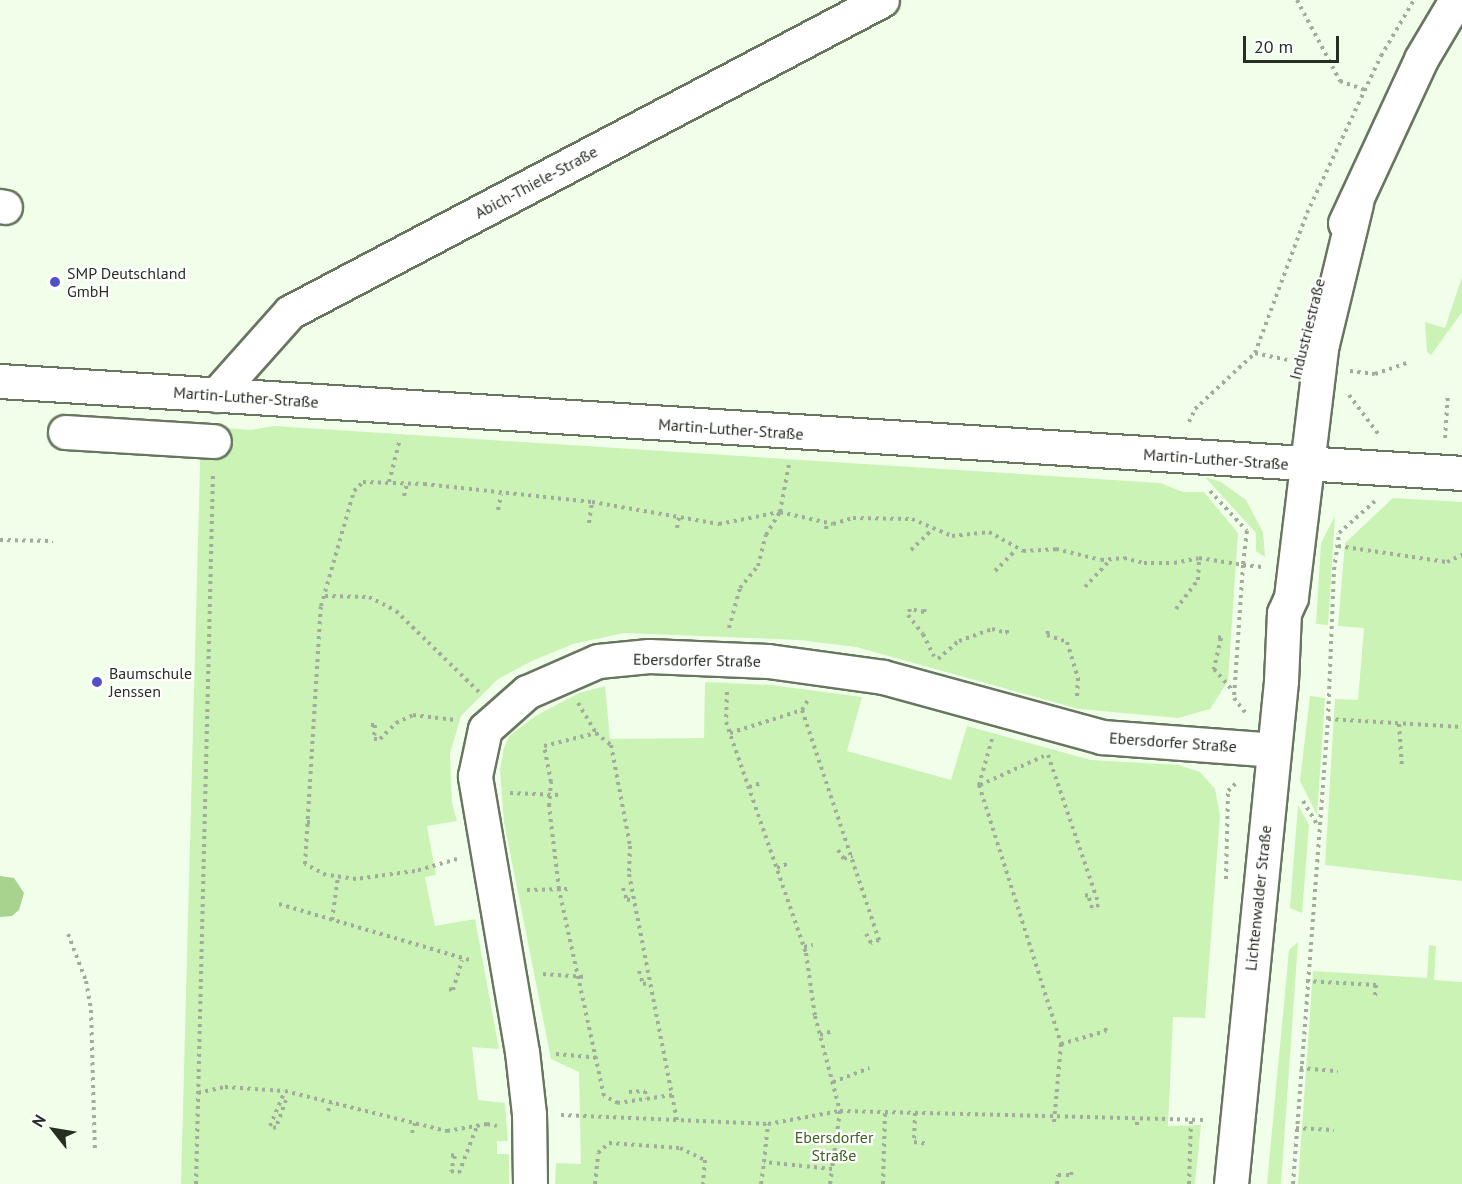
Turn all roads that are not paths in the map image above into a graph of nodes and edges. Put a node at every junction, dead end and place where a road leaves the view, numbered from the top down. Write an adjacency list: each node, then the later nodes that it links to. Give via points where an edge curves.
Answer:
1 (882, 0): 4 (street, Abich-Thiele-Straße, via 290,312)
2 (1456, 0): 7 (street, Industriestraße, via 1422,59 1356,203)
3 (0, 381): 4 (street, Martin-Luther-Straße)
4 (216, 395): 7 (street, Martin-Luther-Straße)
5 (65, 432): 6 (street)
6 (214, 441)
7 (1297, 464): 8 (street, Martin-Luther-Straße); 9 (street, Lichtenwalder Straße, via 1291,597); 9 (street, Lichtenwalder Straße, via 1278,597)
8 (1453, 473)
9 (1284, 613): 10 (street, Lichtenwalder Straße)
10 (1273, 750): 11 (street, Ebersdorfer Straße, via 1058,737 999,711 883,677 826,667 648,656 598,661 527,692 491,722 479,741 476,792 522,1052 530,1123); 12 (street, Lichtenwalder Straße)
11 (531, 1184)
12 (1231, 1184)

